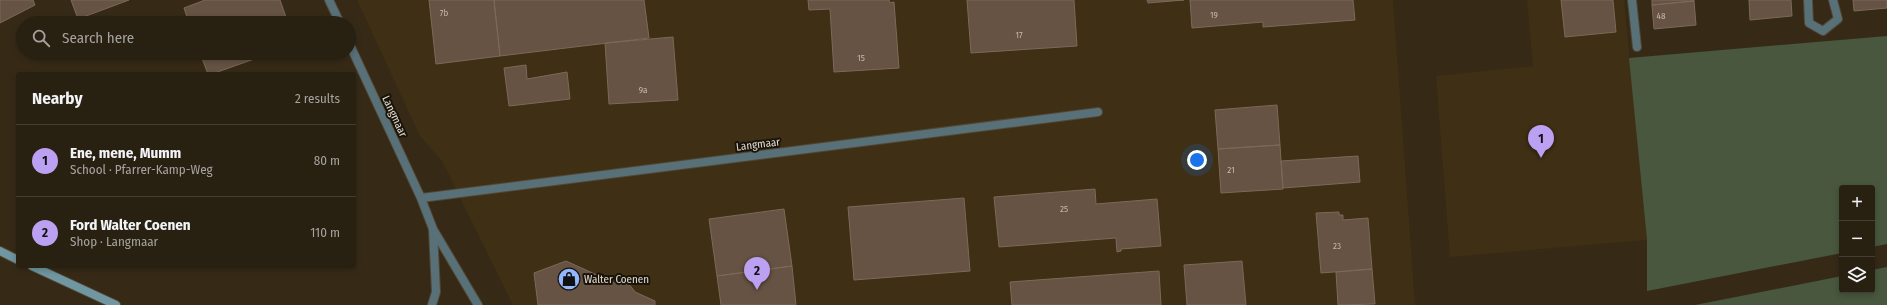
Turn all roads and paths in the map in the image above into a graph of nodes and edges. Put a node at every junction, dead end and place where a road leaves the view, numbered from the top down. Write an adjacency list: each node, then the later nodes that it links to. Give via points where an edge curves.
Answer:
1 (329, 0): 5 (street)
2 (1632, 0): 6 (street)
3 (1808, 0): 4 (street, via 1809,23 1823,30 1838,19)
4 (1833, 0)
5 (337, 16)
6 (1637, 47)
7 (356, 58): 9 (street, Langmaar)
8 (1098, 112): 9 (street, Langmaar)
9 (421, 198): 10 (street, Langmaar)
10 (433, 229): 14 (street, Langmaar); 16 (street, Langmaar, via 436,292)
11 (0, 251): 12 (main road)
12 (16, 259)
13 (36, 268): 15 (main road)
14 (473, 295): 17 (street); 18 (street, Langmaar)
15 (116, 305)
16 (432, 305)
17 (473, 305)
18 (478, 305)

